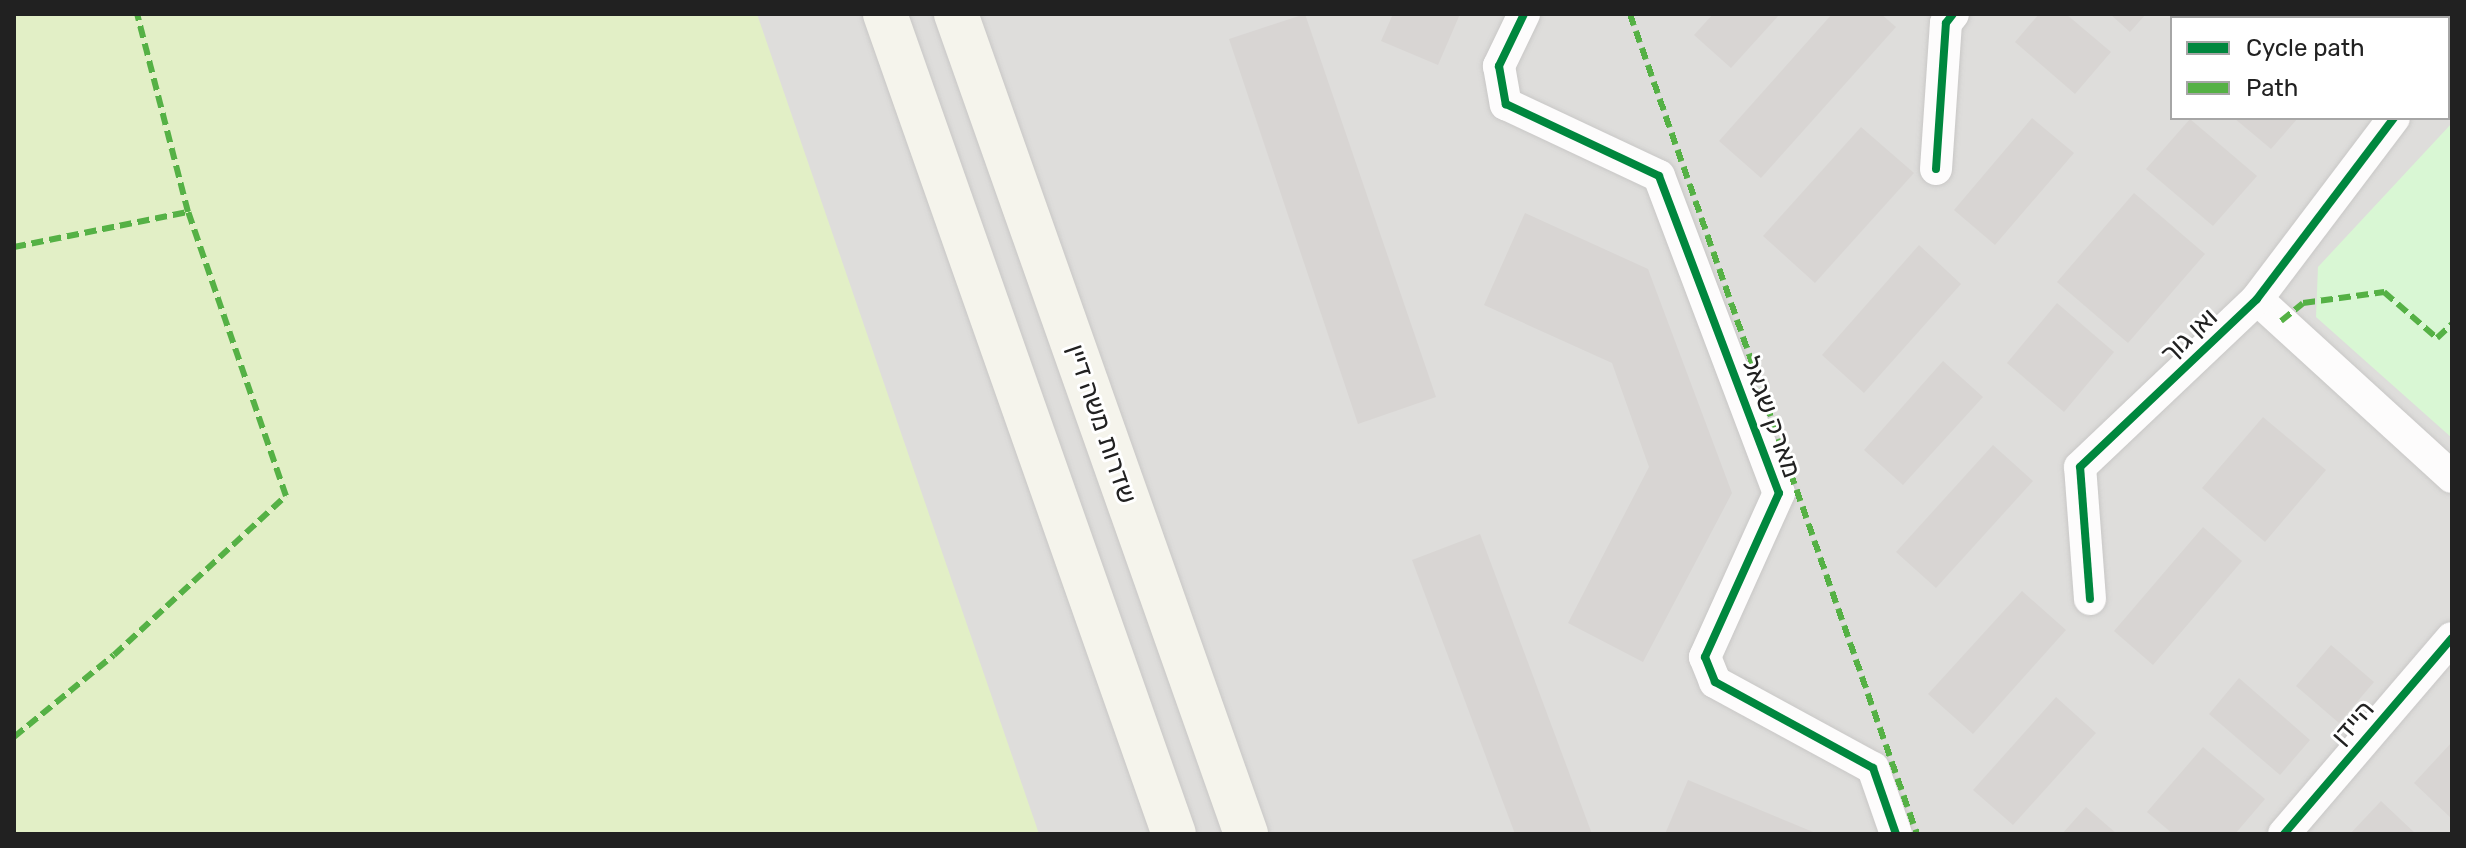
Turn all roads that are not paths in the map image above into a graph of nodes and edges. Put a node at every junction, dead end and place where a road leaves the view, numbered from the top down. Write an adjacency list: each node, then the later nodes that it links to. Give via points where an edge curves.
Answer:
1 (885, 14): 11 (main road)
2 (956, 14): 12 (main road, שדרות משה דיין)
3 (1524, 14): 13 (street, מארק שגאל, via 1499,66 1506,104 1659,176 1779,493 1705,657 1715,682 1873,768)
4 (1953, 14): 6 (street, via 1946,23)
5 (2392, 120): 7 (street, ואן גוך)
6 (1936, 169)
7 (2257, 299): 8 (street); 9 (street, ואן גוך, via 2080,467)
8 (2452, 477)
9 (2090, 599)
10 (2452, 638): 14 (street, היידן)
11 (1174, 834)
12 (1246, 834)
13 (1896, 834)
14 (2284, 834)

